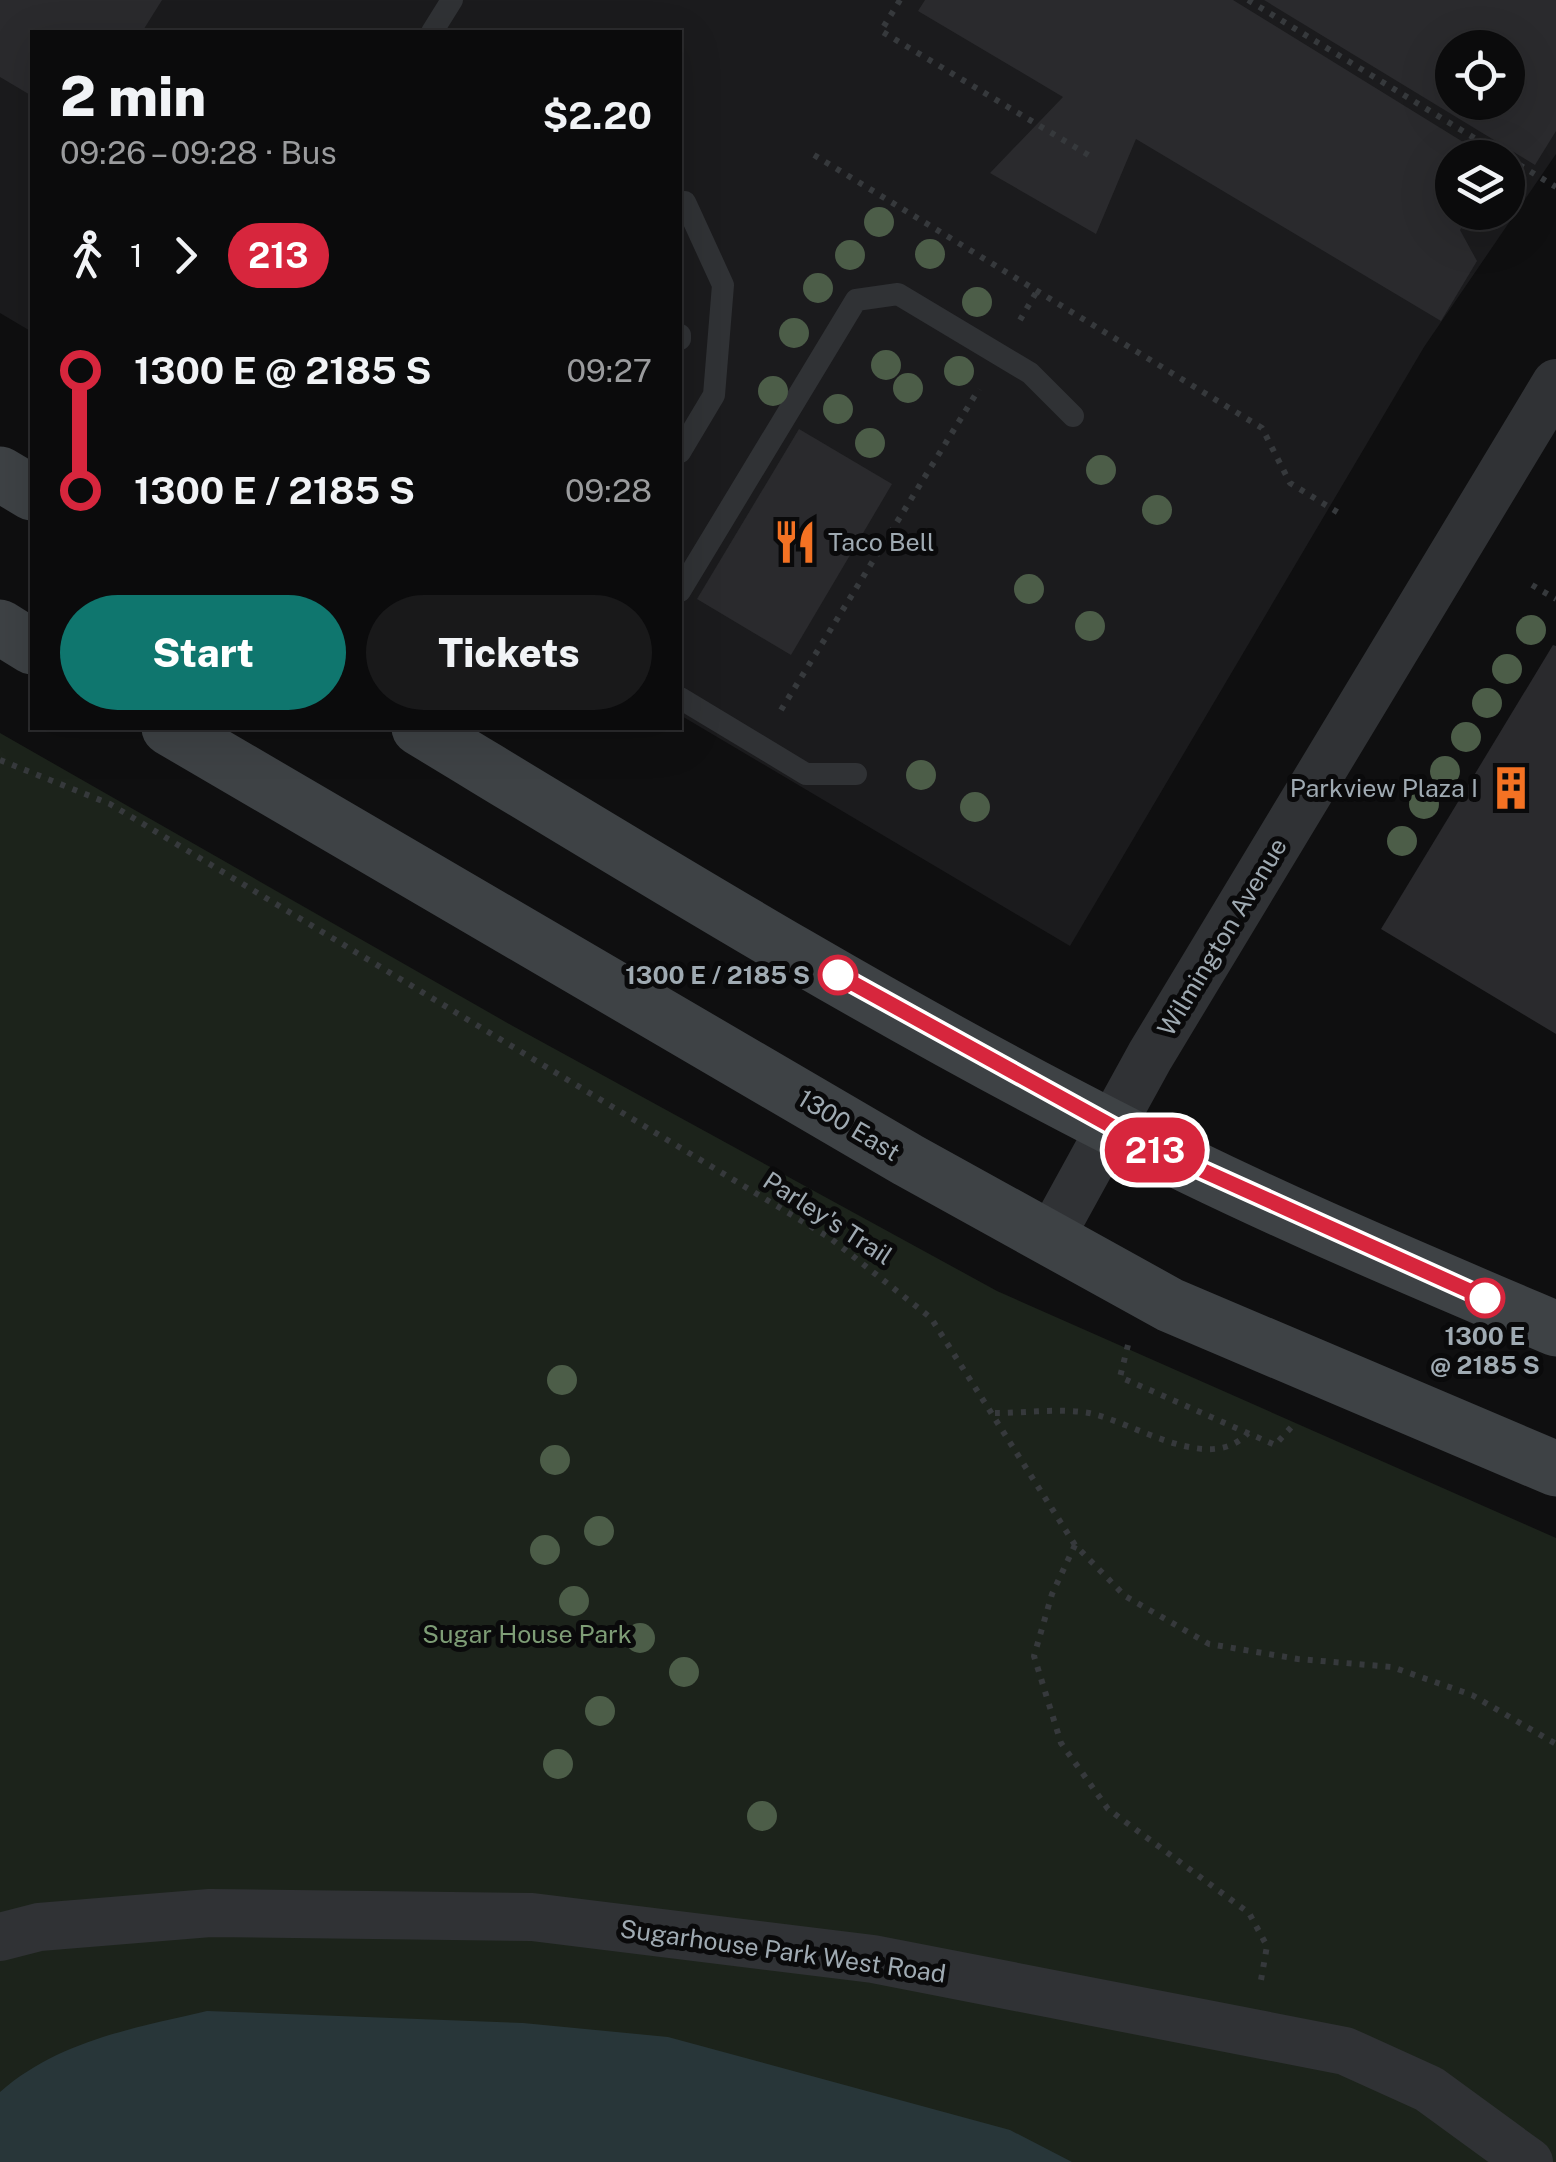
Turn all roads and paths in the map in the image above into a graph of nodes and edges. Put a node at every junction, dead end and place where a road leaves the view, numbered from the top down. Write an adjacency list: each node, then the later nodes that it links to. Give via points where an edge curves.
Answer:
1 (452, 0): 4 (lane)
2 (900, 0): 7 (path, via 881,31)
3 (1248, 0): 5 (path)
4 (433, 30)
5 (1477, 140)
6 (814, 155): 17 (path, via 1262,428 1290,483)
7 (1090, 156)
8 (1525, 169): 9 (path)
9 (1556, 188)
10 (685, 202): 14 (lane, via 723,284 714,395)
11 (1556, 383): 29 (street, Wilmington Avenue)
12 (980, 387): 24 (path)
13 (1073, 416): 19 (lane, via 1030,374 898,294 856,300)
14 (682, 449)
15 (0, 474): 16 (main road)
16 (30, 491)
17 (1342, 515)
18 (1532, 585): 20 (path)
19 (682, 588)
20 (1556, 599)
21 (0, 628): 22 (main road)
22 (30, 646)
23 (682, 699): 28 (lane, via 806,774)
24 (773, 723)
25 (172, 730): 30 (main road, 1300 East)
26 (423, 730): 29 (main road, via 767,935)
27 (0, 760): 33 (path, Parley's Trail, via 110,804 830,1238 931,1318)
28 (856, 774)
29 (1111, 1128): 30 (street, Wilmington Avenue); 31 (main road, via 1256,1199)
30 (1050, 1238): 36 (main road, 1300 East, via 1170,1305)
31 (1556, 1329)
32 (1125, 1354): 34 (path, via 1120,1377)
33 (994, 1412): 34 (path, via 1086,1413 1209,1452 1235,1447); 37 (path, Parley's Trail)
34 (1248, 1433): 35 (path)
35 (1275, 1445)
36 (1556, 1469)
37 (1075, 1545): 38 (path, Parley's Trail, via 1124,1596 1209,1644 1392,1667 1472,1695); 40 (path, via 1034,1656 1061,1743 1108,1810 1249,1914)
38 (1556, 1744)
39 (0, 1937): 41 (street, Sugarhouse Park West Road, via 40,1927 210,1913 532,1917 873,1959 1345,2050 1429,2089)
40 (1268, 1946)
41 (1530, 2162)

